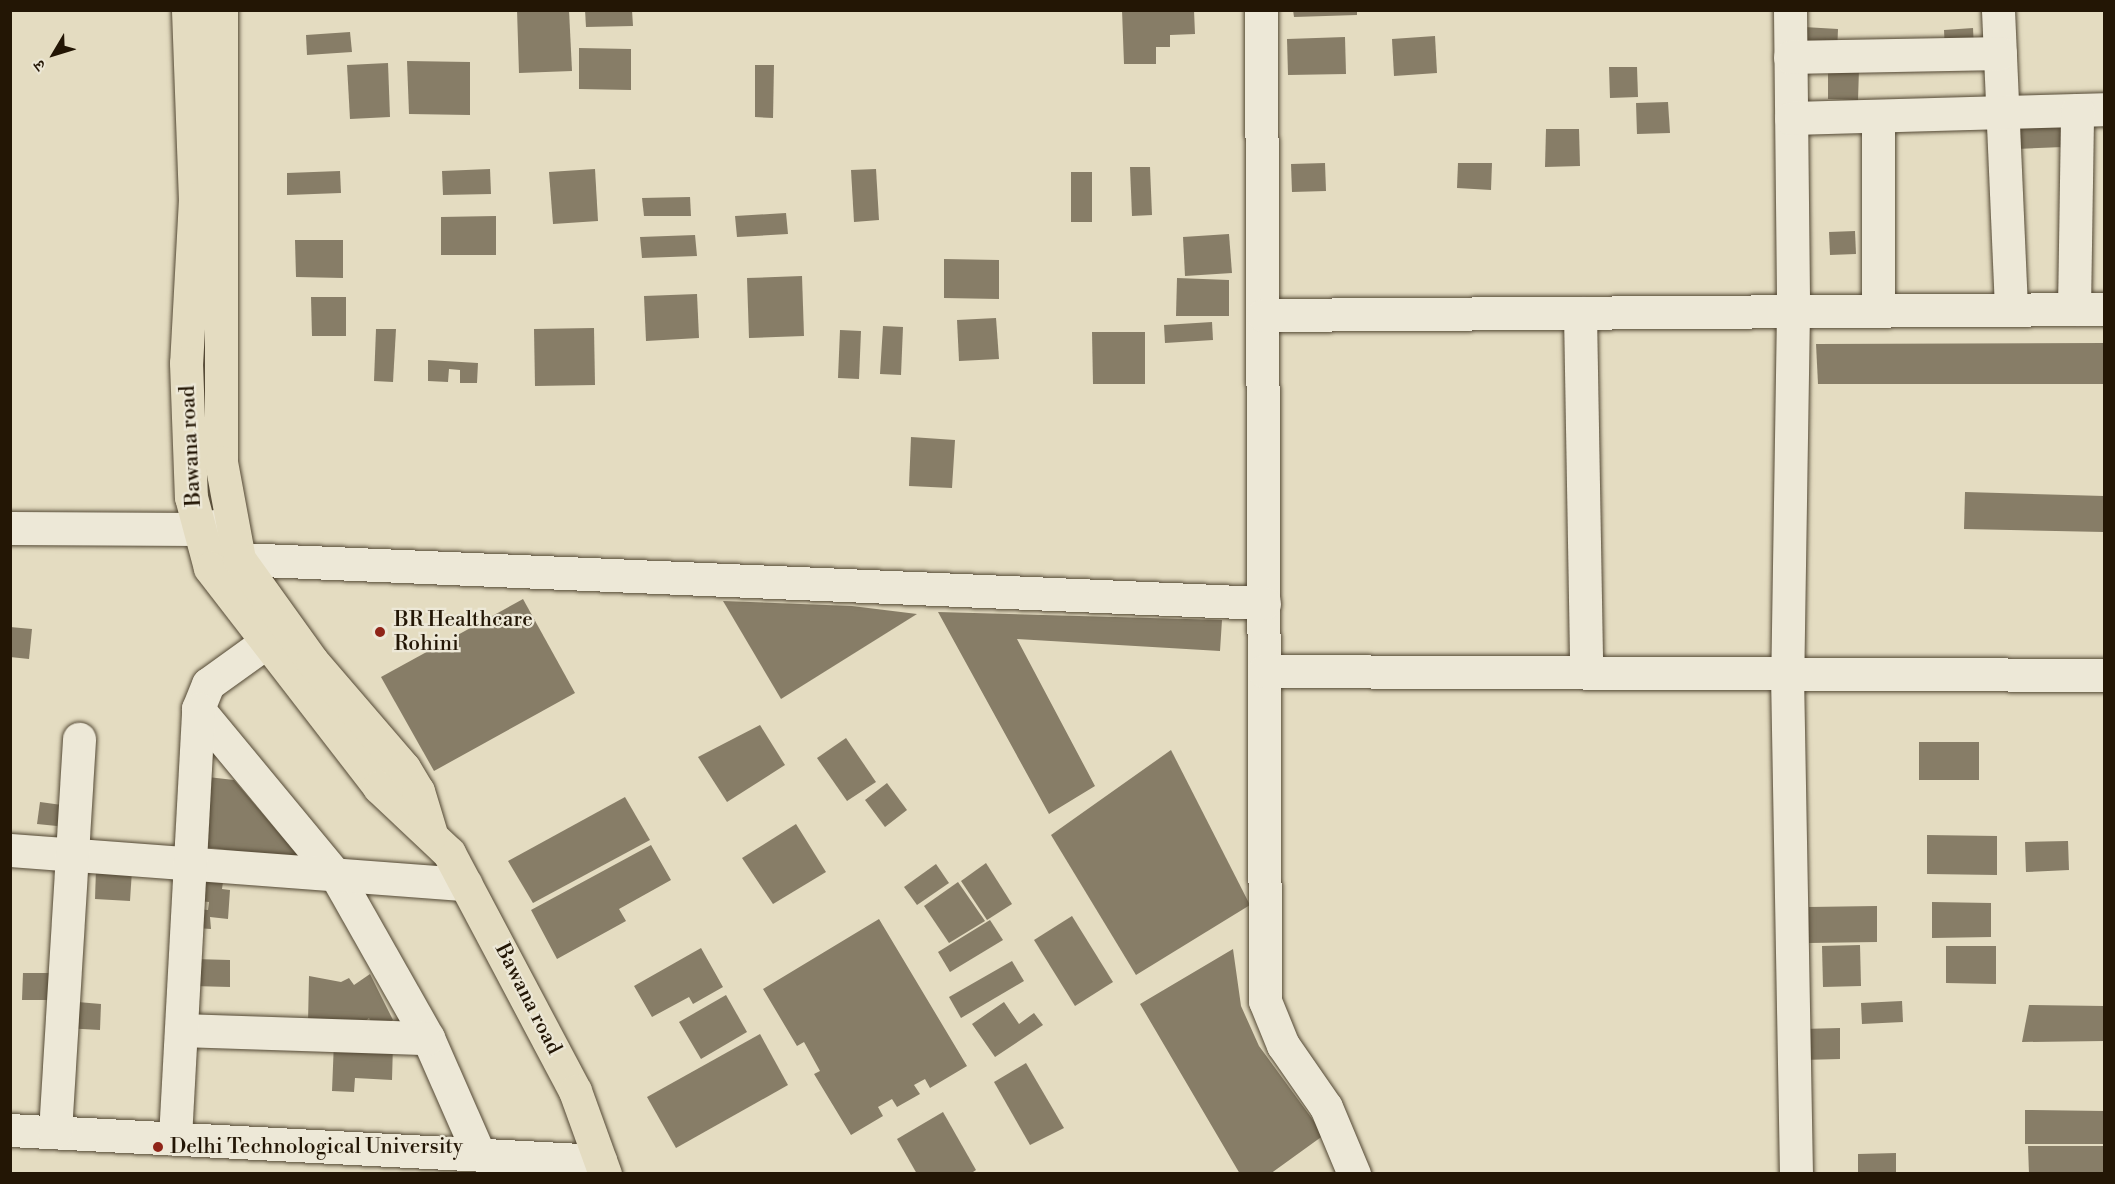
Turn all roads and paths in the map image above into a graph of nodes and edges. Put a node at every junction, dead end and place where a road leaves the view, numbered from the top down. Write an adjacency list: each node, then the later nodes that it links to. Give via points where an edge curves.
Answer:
1 (188, 10): 20 (main road, Bawana road, via 195,199 186,363 191,497)
2 (221, 10): 18 (main road, Bawana road, via 221,462)
3 (1262, 10): 17 (street)
4 (1790, 10): 7 (street)
5 (1998, 10): 6 (street)
6 (2000, 53): 7 (street); 9 (street)
7 (1790, 57): 11 (street)
8 (2091, 110): 9 (street); 12 (street)
9 (2004, 112): 10 (street); 14 (street)
10 (1878, 116): 11 (street); 13 (street)
11 (1791, 118): 15 (street)
12 (2089, 309): 14 (street)
13 (1878, 310): 14 (street); 15 (street)
14 (2011, 310)
15 (1793, 311): 16 (street); 26 (street)
16 (1580, 313): 17 (street); 25 (street)
17 (1263, 315): 22 (street)
18 (232, 523): 20 (street); 21 (main road, Bawana road)
19 (10, 528): 20 (street)
20 (198, 530): 23 (main road, Bawana road, via 210,568)
21 (239, 559): 22 (street); 30 (main road, Bawana road, via 312,661 404,768 418,791)
22 (1264, 603): 24 (street)
23 (265, 644): 28 (street, via 208,684); 30 (main road, Bawana road, via 398,809)
24 (1264, 671): 25 (street); 43 (street, via 1265,1001 1282,1045 1326,1107)
25 (1586, 672): 26 (street)
26 (1787, 674): 27 (street); 44 (street)
27 (2104, 675)
28 (198, 709): 33 (street); 34 (street)
29 (79, 739): 32 (street)
30 (431, 834): 35 (main road, Bawana road)
31 (10, 850): 32 (street)
32 (72, 854): 33 (street); 39 (street)
33 (193, 860): 34 (street); 36 (street)
34 (337, 877): 35 (street); 37 (street)
35 (466, 884): 42 (main road, Bawana road, via 575,1091)
36 (182, 1030): 37 (street); 40 (street)
37 (428, 1038): 41 (street)
38 (10, 1130): 39 (street)
39 (55, 1132): 40 (street)
40 (175, 1138): 41 (street)
41 (479, 1154): 42 (street)
42 (602, 1167)
43 (1354, 1173)
44 (1796, 1173)

